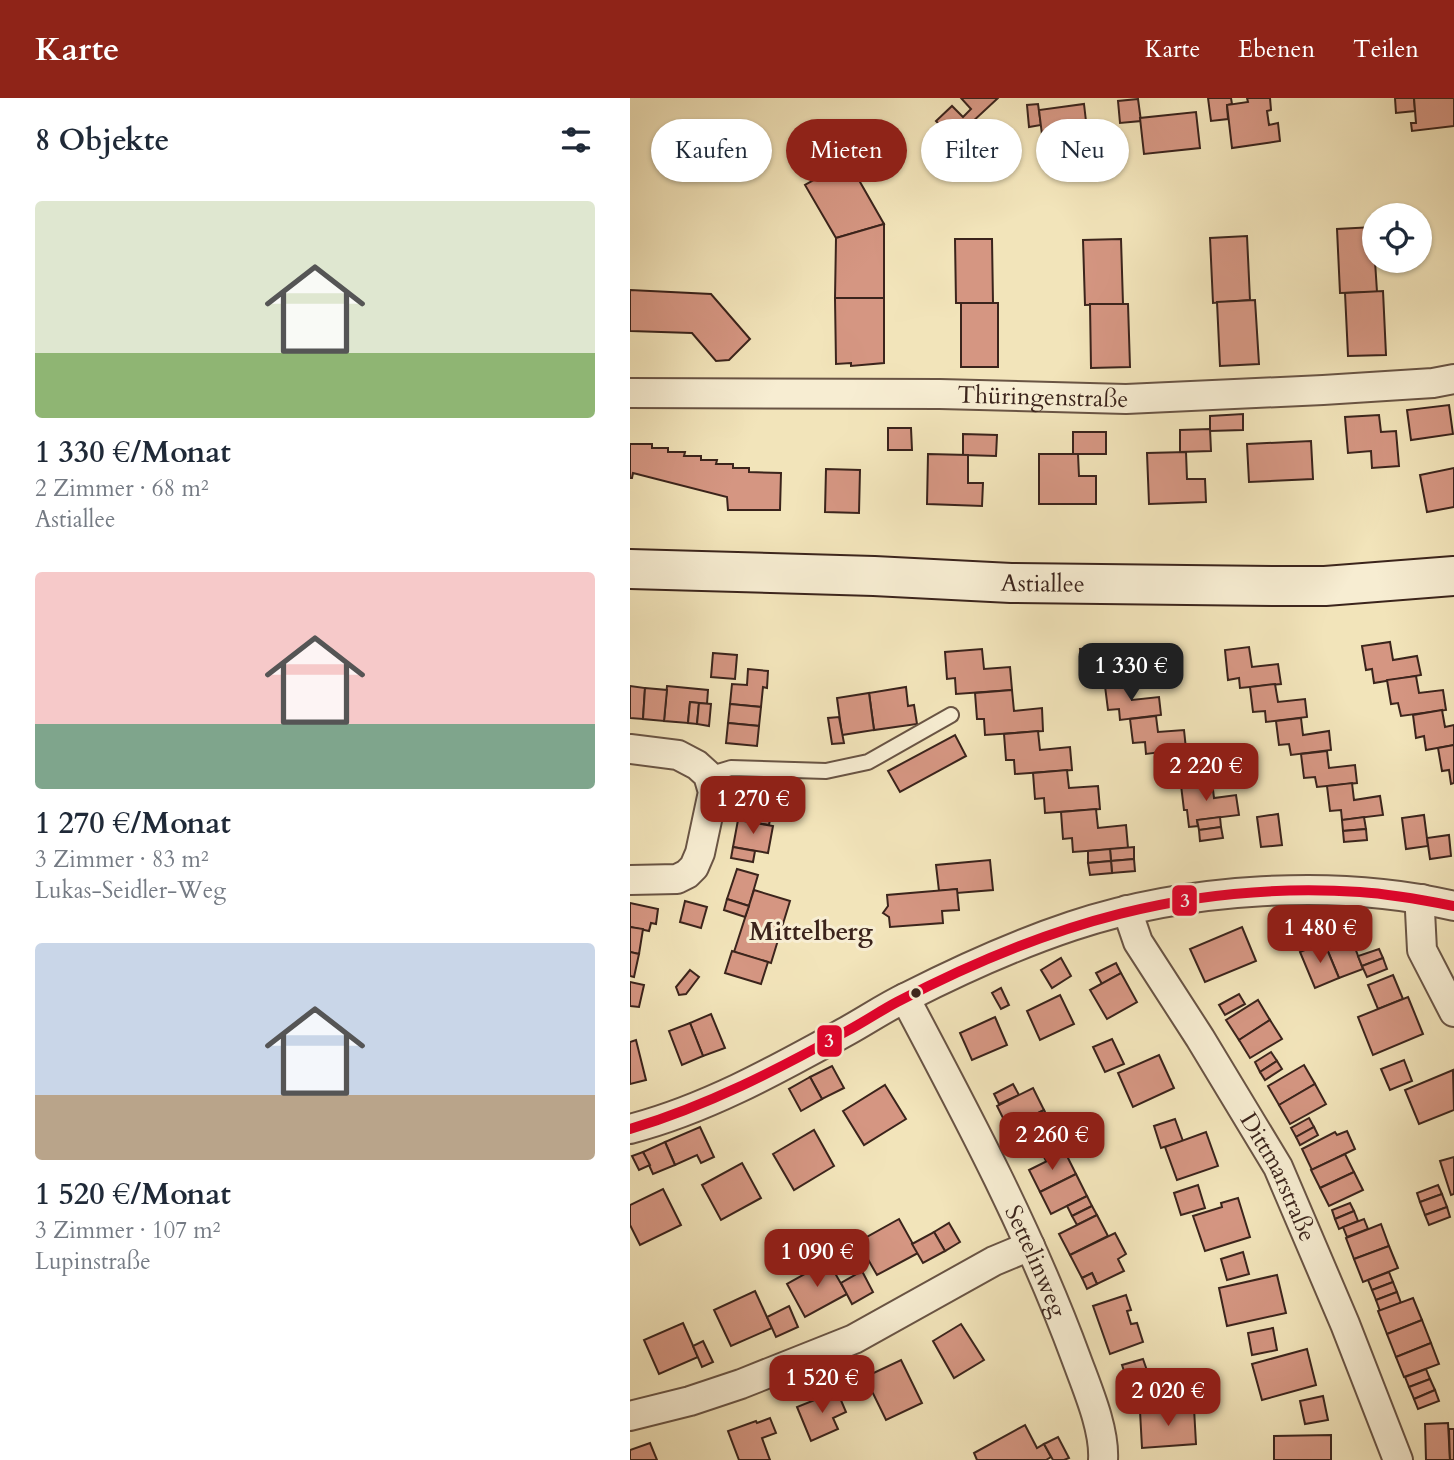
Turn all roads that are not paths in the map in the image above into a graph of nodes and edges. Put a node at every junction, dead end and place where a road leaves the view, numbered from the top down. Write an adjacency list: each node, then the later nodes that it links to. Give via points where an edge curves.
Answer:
1 (1454, 380): 2 (street, Thüringenstraße, via 1126,399)
2 (630, 393)
3 (630, 569): 4 (street, Astiallee, via 1177,585 1325,586)
4 (1454, 576)
5 (951, 715): 7 (lane, via 868,762 826,771 731,768)
6 (630, 749): 7 (street, via 678,755)
7 (708, 775): 8 (street, via 713,792 694,867 677,879)
8 (630, 880)
9 (1422, 898): 10 (street); 11 (street, via 1309,890 1242,892); 13 (street, via 1422,950)
10 (1454, 906)
11 (1127, 910): 12 (street, via 1021,945); 18 (street, Dittmarstraße, via 1138,942 1278,1167)
12 (905, 998): 14 (street, via 730,1093); 15 (street, Settelinweg)
13 (1454, 1012)
14 (630, 1129)
15 (1030, 1246): 16 (street, via 994,1261 854,1339 741,1384); 17 (street, Settelinweg, via 1084,1381 1102,1434)
16 (630, 1416)
17 (1103, 1460)
18 (1398, 1460)

